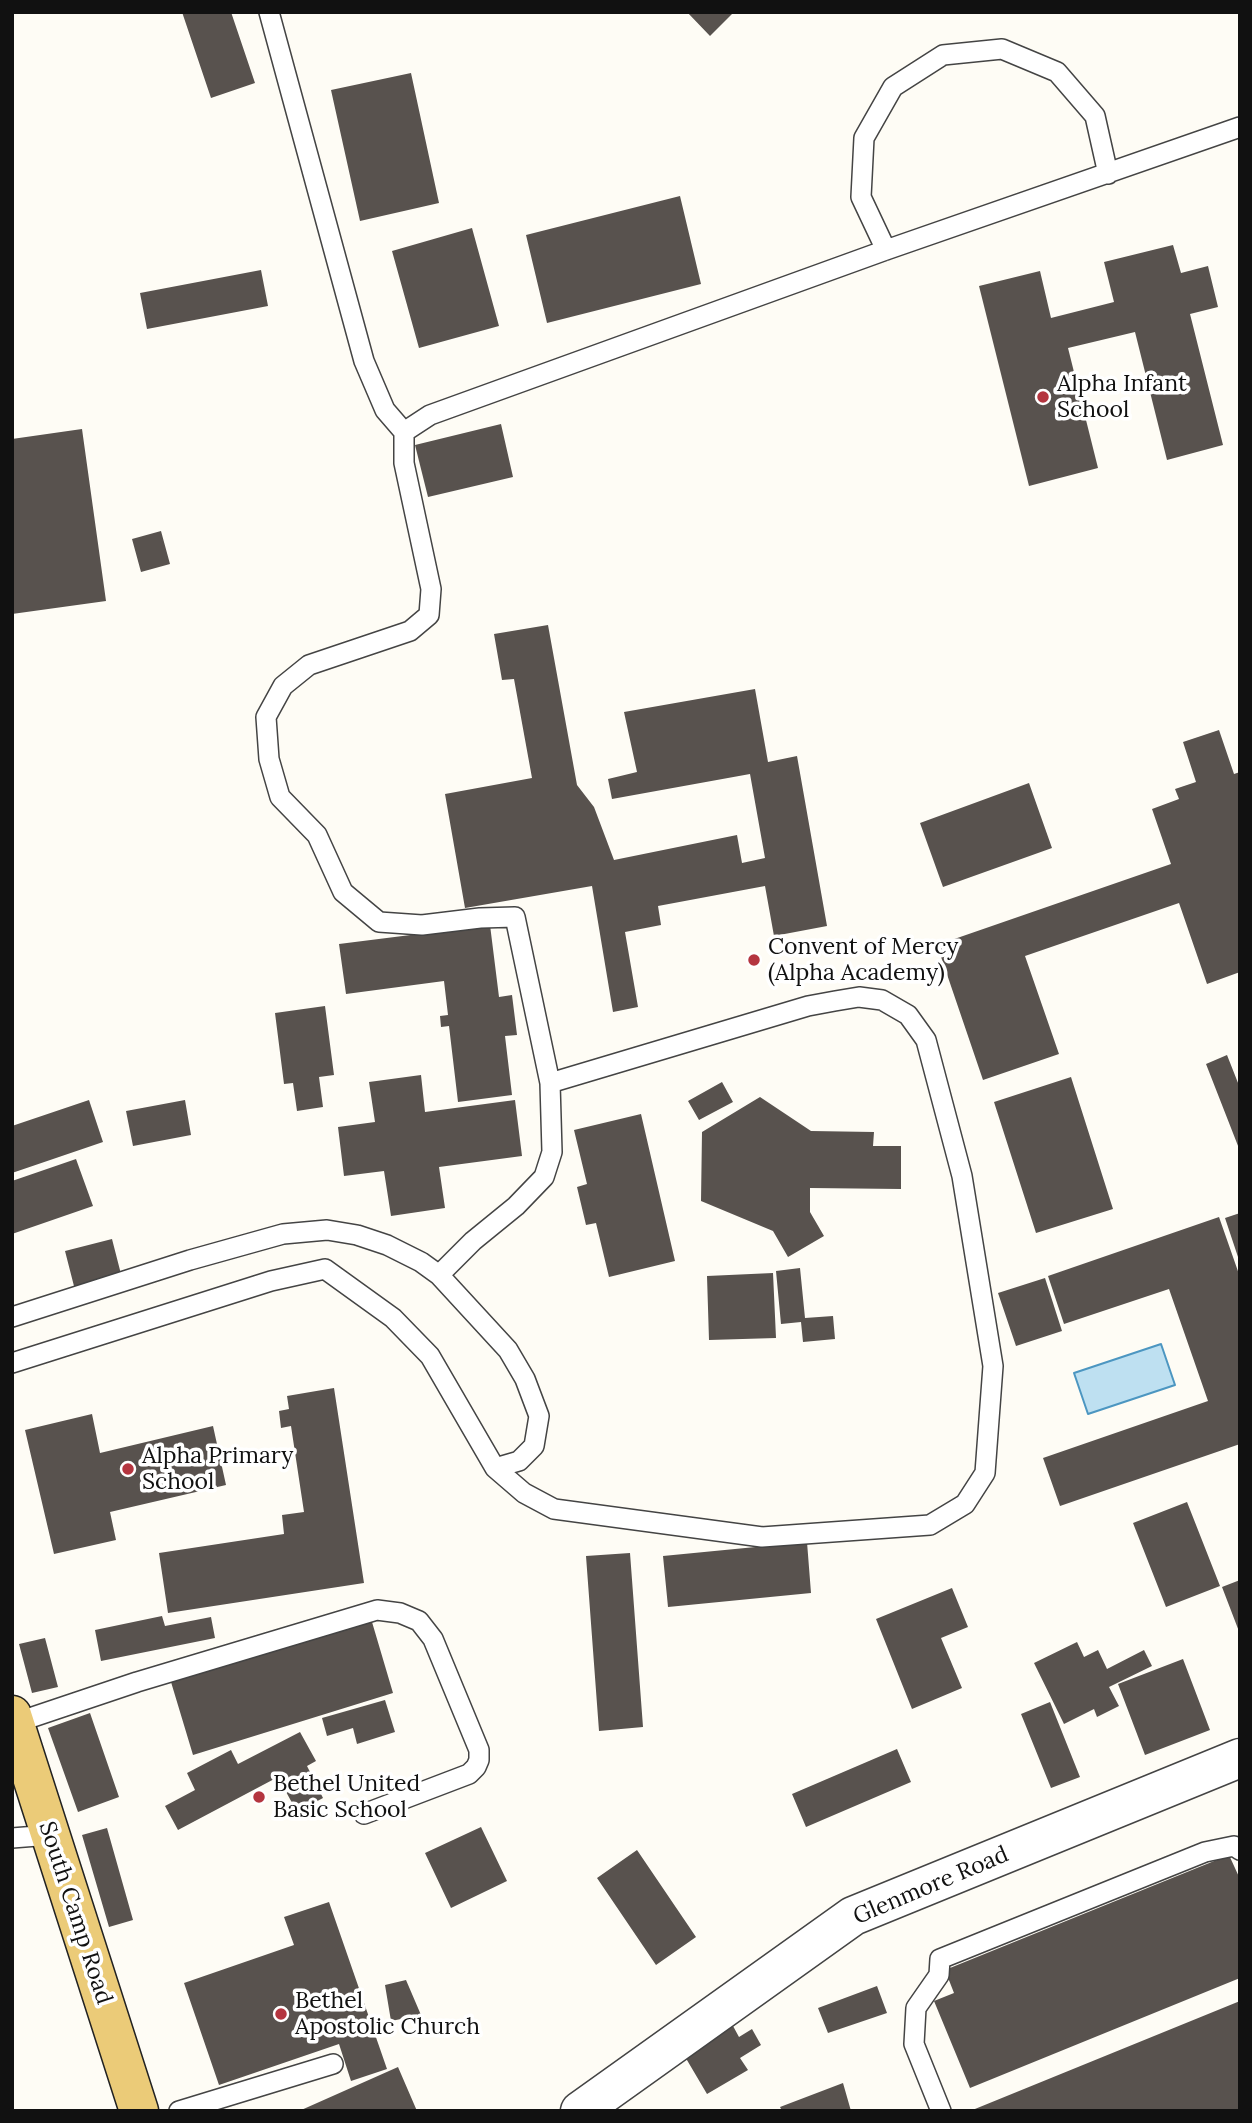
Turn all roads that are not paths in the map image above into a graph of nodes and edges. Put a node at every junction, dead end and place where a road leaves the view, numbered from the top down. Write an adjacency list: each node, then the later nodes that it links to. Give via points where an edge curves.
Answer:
1 (269, 12): 5 (lane, via 364,361 385,410)
2 (1240, 127): 3 (lane)
3 (1108, 174): 4 (lane); 4 (lane, via 1095,116 1057,72 1002,49 943,55 893,87 864,138 861,197)
4 (886, 250): 5 (lane, via 430,415)
5 (404, 432): 6 (lane, via 404,463 431,589 429,615 410,631 309,665 283,685 266,717 269,759 280,797 317,835 343,892 380,922 422,925 515,917)
6 (550, 1083): 7 (lane, via 552,1152 544,1177); 10 (lane, via 821,1004 871,998 908,1015 926,1040 962,1176 993,1366 985,1474 965,1504 930,1525 762,1537 554,1509 524,1493)
7 (439, 1275): 8 (lane, via 387,1245 357,1235 327,1230 283,1234); 10 (lane, via 508,1350 538,1416 534,1446 519,1461)
8 (12, 1317)
9 (12, 1363): 10 (lane, via 326,1269 393,1318 430,1356)
10 (495, 1468)
11 (13, 1719): 13 (lane, via 377,1610 400,1613 419,1621 441,1653 479,1760 469,1774); 14 (main road, South Camp Road)
12 (1240, 1758): 20 (street, Glenmore Road, via 853,1916)
13 (364, 1814)
14 (50, 1835): 15 (lane); 18 (main road, South Camp Road)
15 (12, 1838)
16 (1240, 1850): 21 (lane, via 1234,1846 1205,1852 940,1959 939,1975 916,2008 914,2044)
17 (333, 2064): 19 (lane)
18 (139, 2111)
19 (180, 2111)
20 (580, 2111)
21 (941, 2111)

